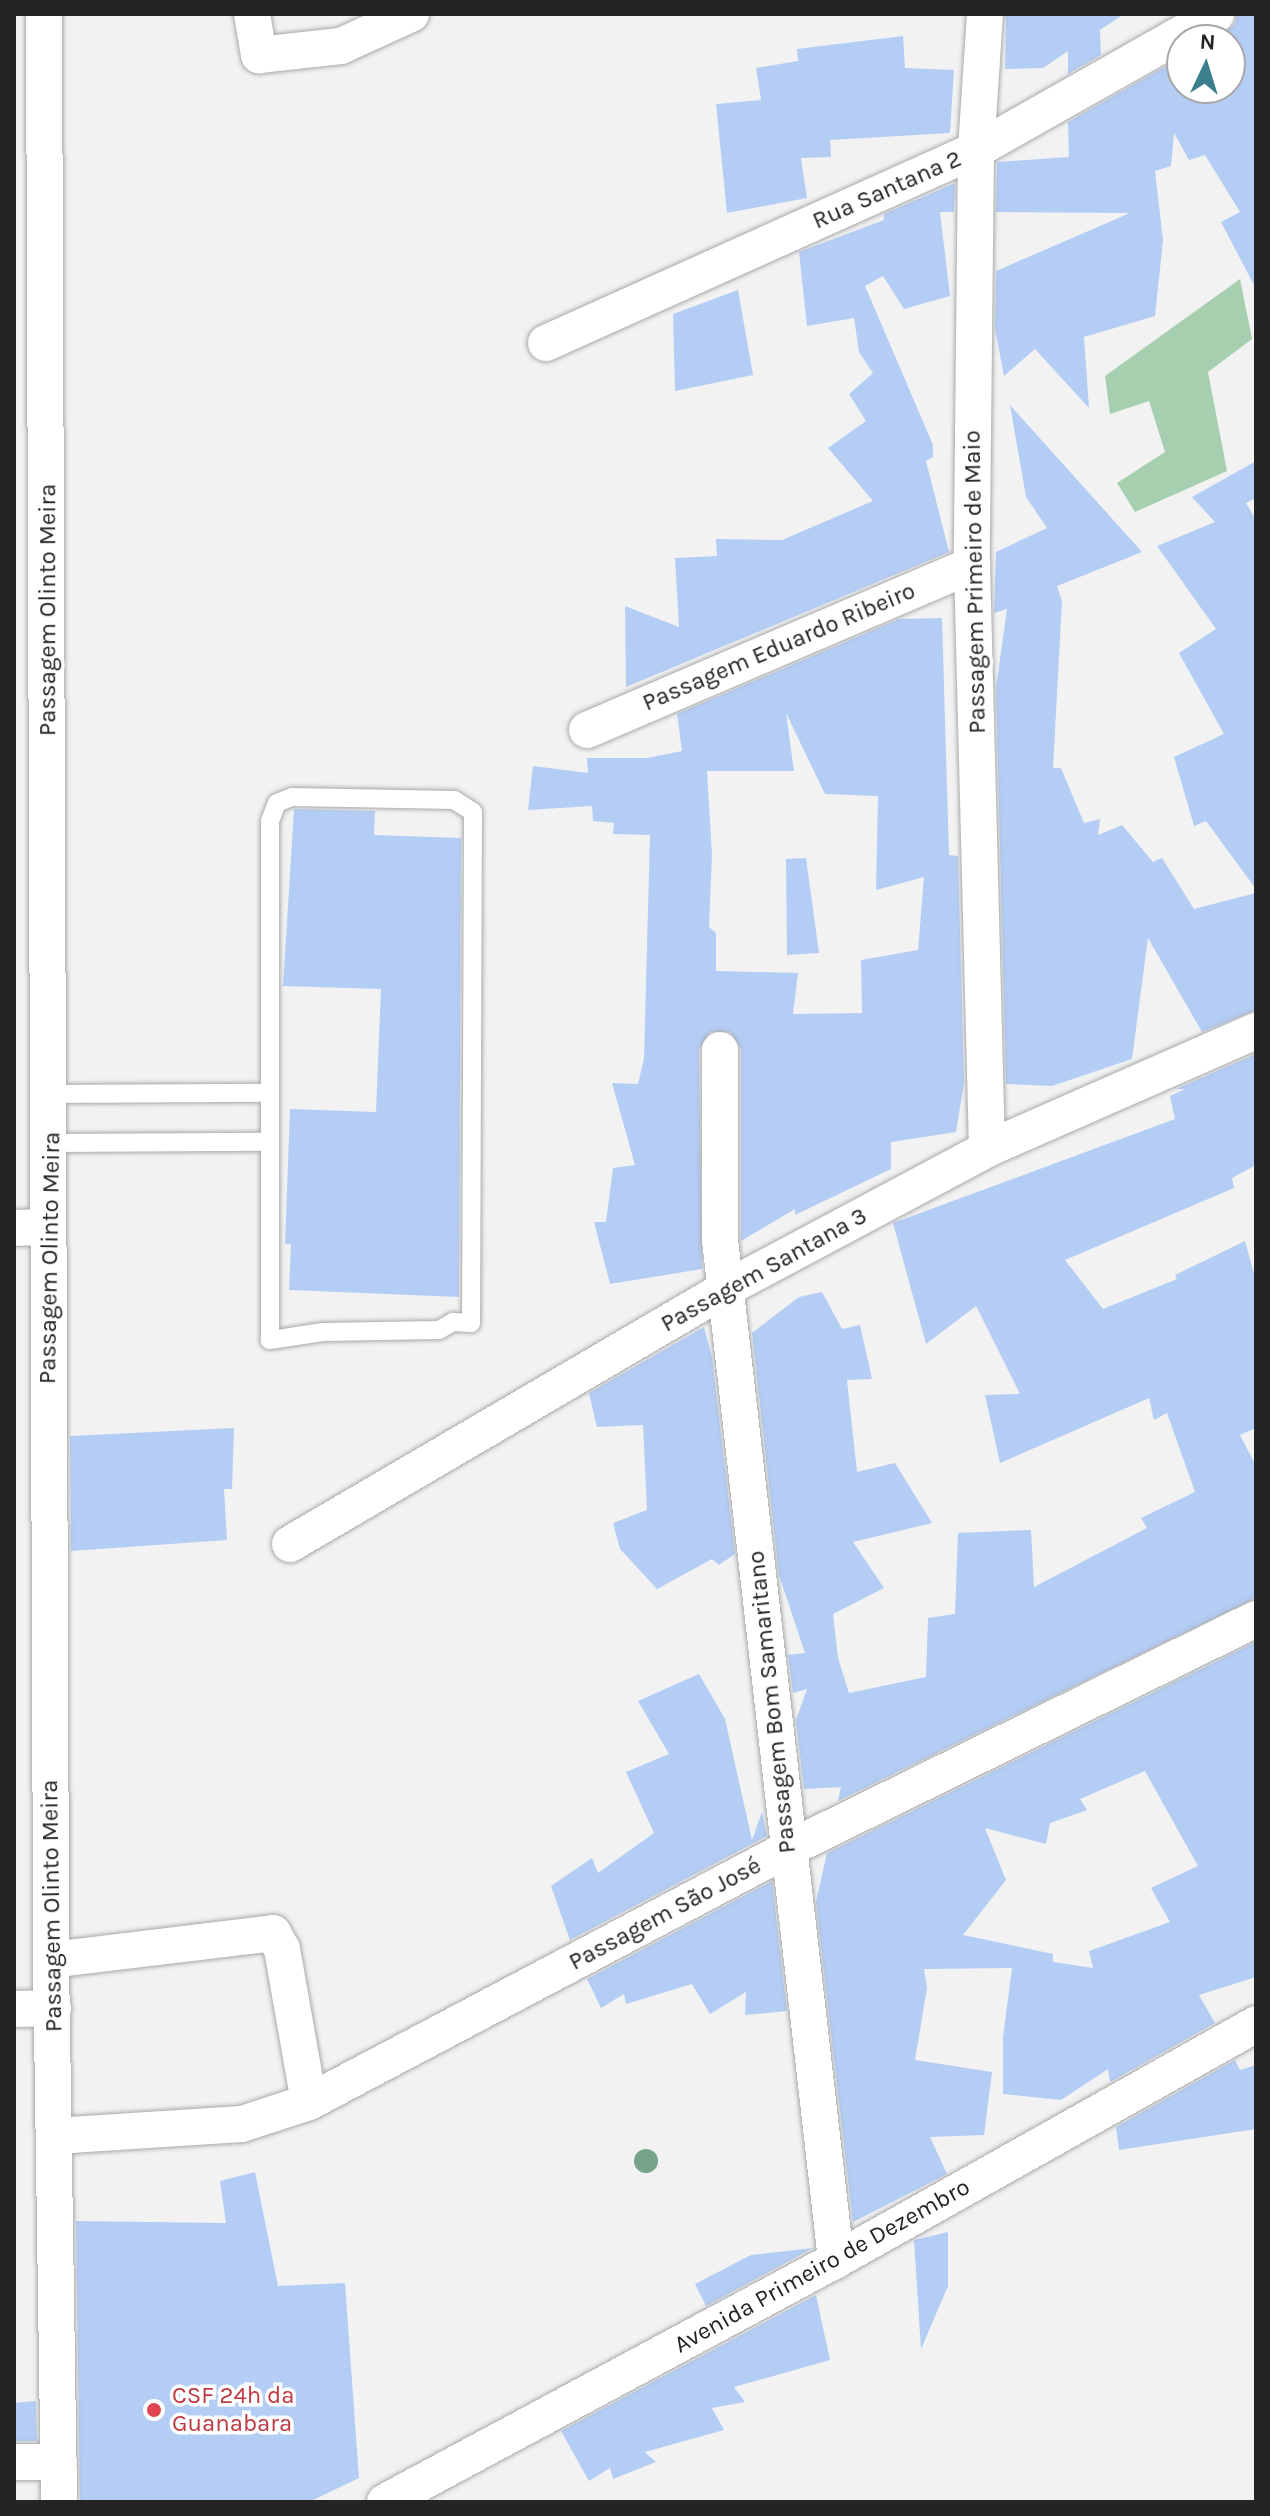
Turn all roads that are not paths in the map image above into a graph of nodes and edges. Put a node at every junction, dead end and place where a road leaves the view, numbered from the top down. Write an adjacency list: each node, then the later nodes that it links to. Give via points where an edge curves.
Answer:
1 (44, 14): 13 (street, Passagem Olinto Meira)
2 (252, 14): 3 (street, via 259,55 341,46)
3 (411, 14)
4 (985, 14): 6 (street, Passagem Primeiro de Maio)
5 (1216, 14): 6 (street, Rua Santana 2)
6 (976, 150): 7 (street, Rua Santana 2); 8 (street, Passagem Primeiro de Maio)
7 (546, 343)
8 (972, 565): 9 (street, Passagem Eduardo Ribeiro); 16 (street, Passagem Primeiro de Maio)
9 (587, 730)
10 (1256, 1031): 16 (street, Passagem Santana 3)
11 (720, 1050): 18 (street, Passagem Bom Samaritano, via 718,1201)
12 (270, 1093): 13 (lane); 14 (lane); 14 (lane, via 272,810 292,797 463,801 473,812 475,825 471,1323 453,1322 439,1330 323,1332 270,1340)
13 (51, 1094): 15 (street, Passagem Olinto Meira)
14 (270, 1142): 15 (lane)
15 (51, 1143): 17 (street, Passagem Olinto Meira)
16 (987, 1149): 18 (street, Passagem Santana 3)
17 (31, 1227): 22 (street, Passagem Olinto Meira)
18 (729, 1287): 19 (street, Passagem Santana 3); 21 (street, Passagem Bom Samaritano)
19 (290, 1544)
20 (1256, 1619): 21 (street, Passagem São José)
21 (788, 1849): 26 (street, Passagem São José); 28 (street, Passagem Bom Samaritano)
22 (51, 1960): 23 (street, Passagem Olinto Meira); 26 (street, via 273,1933 282,1949)
23 (53, 2008): 24 (street); 27 (street, Passagem Olinto Meira)
24 (14, 2009)
25 (1256, 2024): 28 (street, Avenida Primeiro de Dezembro)
26 (309, 2102): 27 (street, Passagem São José, via 242,2124)
27 (55, 2136): 30 (street, Passagem Olinto Meira)
28 (836, 2260): 32 (street, Avenida Primeiro de Dezembro)
29 (14, 2462): 30 (street)
30 (59, 2462): 31 (street, Passagem Olinto Meira)
31 (59, 2502)
32 (385, 2502)

